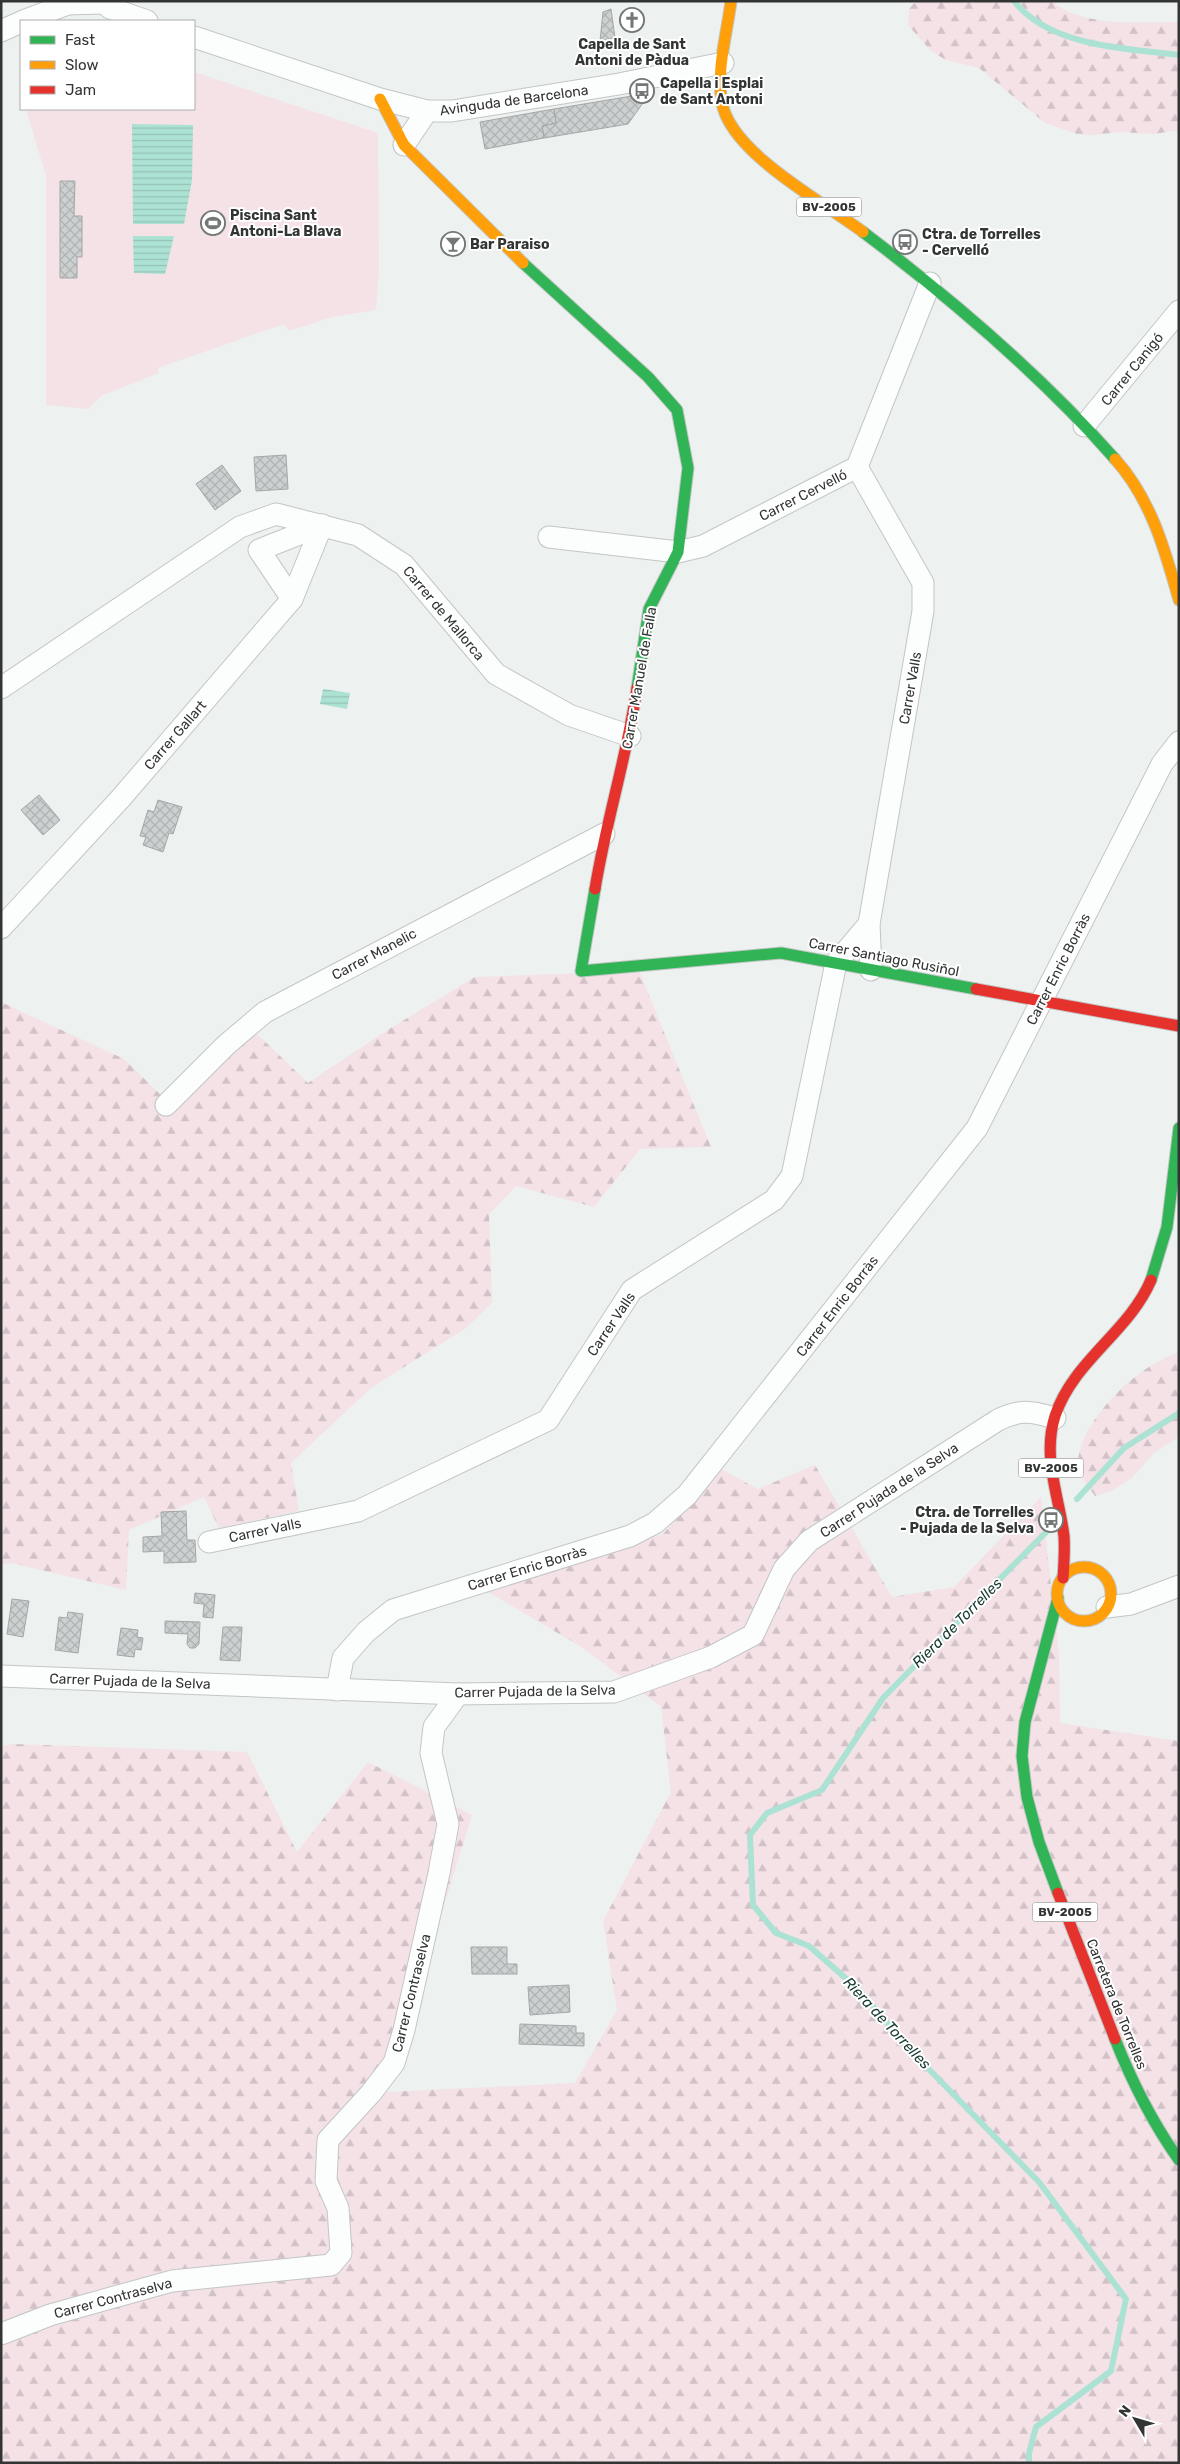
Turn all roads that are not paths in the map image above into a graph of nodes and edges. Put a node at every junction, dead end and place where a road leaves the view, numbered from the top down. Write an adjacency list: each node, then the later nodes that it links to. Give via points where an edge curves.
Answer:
1 (731, 1): 9 (main road, BV-2005)
2 (102, 2): 3 (street); 5 (street)
3 (47, 7): 4 (street)
4 (25, 20)
5 (144, 20)
6 (20, 23): 7 (street)
7 (1, 31)
8 (195, 37): 10 (street, Avinguda de Barcelona)
9 (723, 63): 11 (street, Avinguda de Barcelona, via 619,84 452,111); 13 (main road, BV-2005, via 721,97 725,114 731,127 755,155 810,192)
10 (380, 99): 11 (street, Avinguda de Barcelona); 12 (main road, Carrer Manuel de Falla)
11 (428, 111): 12 (street)
12 (404, 144): 19 (main road, Carrer Manuel de Falla, via 530,270 648,377 677,410 688,468)
13 (930, 283): 15 (main road, BV-2005, via 1009,350); 16 (street, Carrer Cervelló)
14 (1179, 311): 15 (street, Carrer Canigó)
15 (1084, 426): 21 (main road, BV-2005, via 1122,466 1137,489 1154,522)
16 (857, 467): 19 (street, Carrer Cervelló, via 703,546); 26 (street, Carrer Valls, via 923,583 923,611)
17 (322, 524): 20 (street, Carrer Gallart); 20 (street, via 259,550); 22 (street, Carrer de Mallorca, via 276,514 240,528); 23 (street, Carrer de Mallorca, via 358,534 404,565 496,674 569,715)
18 (549, 537): 19 (street)
19 (678, 552): 23 (main road, Carrer Manuel de Falla, via 649,609)
20 (292, 599): 27 (street, Carrer Gallart, via 121,798)
21 (1179, 600)
22 (1, 688)
23 (630, 736): 25 (main road, Carrer Manuel de Falla)
24 (1179, 742): 31 (street, Carrer Enric Borràs, via 1162,764)
25 (604, 834): 30 (main road, Carrer Manuel de Falla); 33 (street, Carrer Manelic, via 265,1012)
26 (869, 924): 28 (street, Carrer Valls); 29 (street, Carrer Valls)
27 (1, 928)
28 (836, 964): 29 (main road, Carrer Santiago Rusiñol); 30 (main road, Carrer Santiago Rusiñol, via 781,953); 38 (street, Carrer Valls, via 792,1176 774,1200 632,1290 548,1420 358,1511)
29 (871, 970): 31 (main road, Carrer Santiago Rusiñol)
30 (580, 971)
31 (1042, 1002): 32 (main road, Carrer Santiago Rusiñol); 48 (street, Carrer Enric Borràs, via 978,1128 687,1494 655,1523 630,1536 393,1610 366,1632 343,1658)
32 (1179, 1026)
33 (166, 1105)
34 (1179, 1128): 35 (main road, BV-2005, via 1162,1252 1149,1285 1126,1319 1066,1390)
35 (1055, 1418): 36 (main road, BV-2005, via 1049,1455); 49 (street, Carrer Pujada de la Selva, via 1030,1411 1014,1412 809,1541 784,1569 753,1635 711,1657 614,1692)
36 (1063, 1518): 37 (main road, BV-2005); 41 (main road, BV-2005, via 1066,1560)
37 (1075, 1536)
38 (209, 1542)
39 (1087, 1557): 40 (main road)
40 (1095, 1570): 41 (main road, via 1077,1568); 44 (main road, via 1109,1584 1111,1596)
41 (1063, 1578): 43 (main road, BV-2005)
42 (1179, 1586): 44 (street, via 1132,1604)
43 (1058, 1598): 45 (main road); 46 (main road, Carretera de Torrelles / BV-2005)
44 (1107, 1607): 45 (main road, via 1098,1616)
45 (1071, 1626): 46 (main road)
46 (1046, 1647): 50 (main road, Carretera de Torrelles / BV-2005, via 1032,1686 1025,1722 1022,1756 1027,1797 1056,1890 1129,2074 1158,2130)
47 (1, 1676): 48 (street, Carrer Pujada de la Selva)
48 (337, 1690): 49 (street, Carrer Pujada de la Selva)
49 (458, 1694): 51 (street, Carrer Contraselva, via 434,1727 431,1753 448,1824 404,2030 394,2063 371,2094 328,2140 326,2181 338,2208 341,2253 331,2265 172,2281 50,2315)
50 (1179, 2160)
51 (1, 2334)

